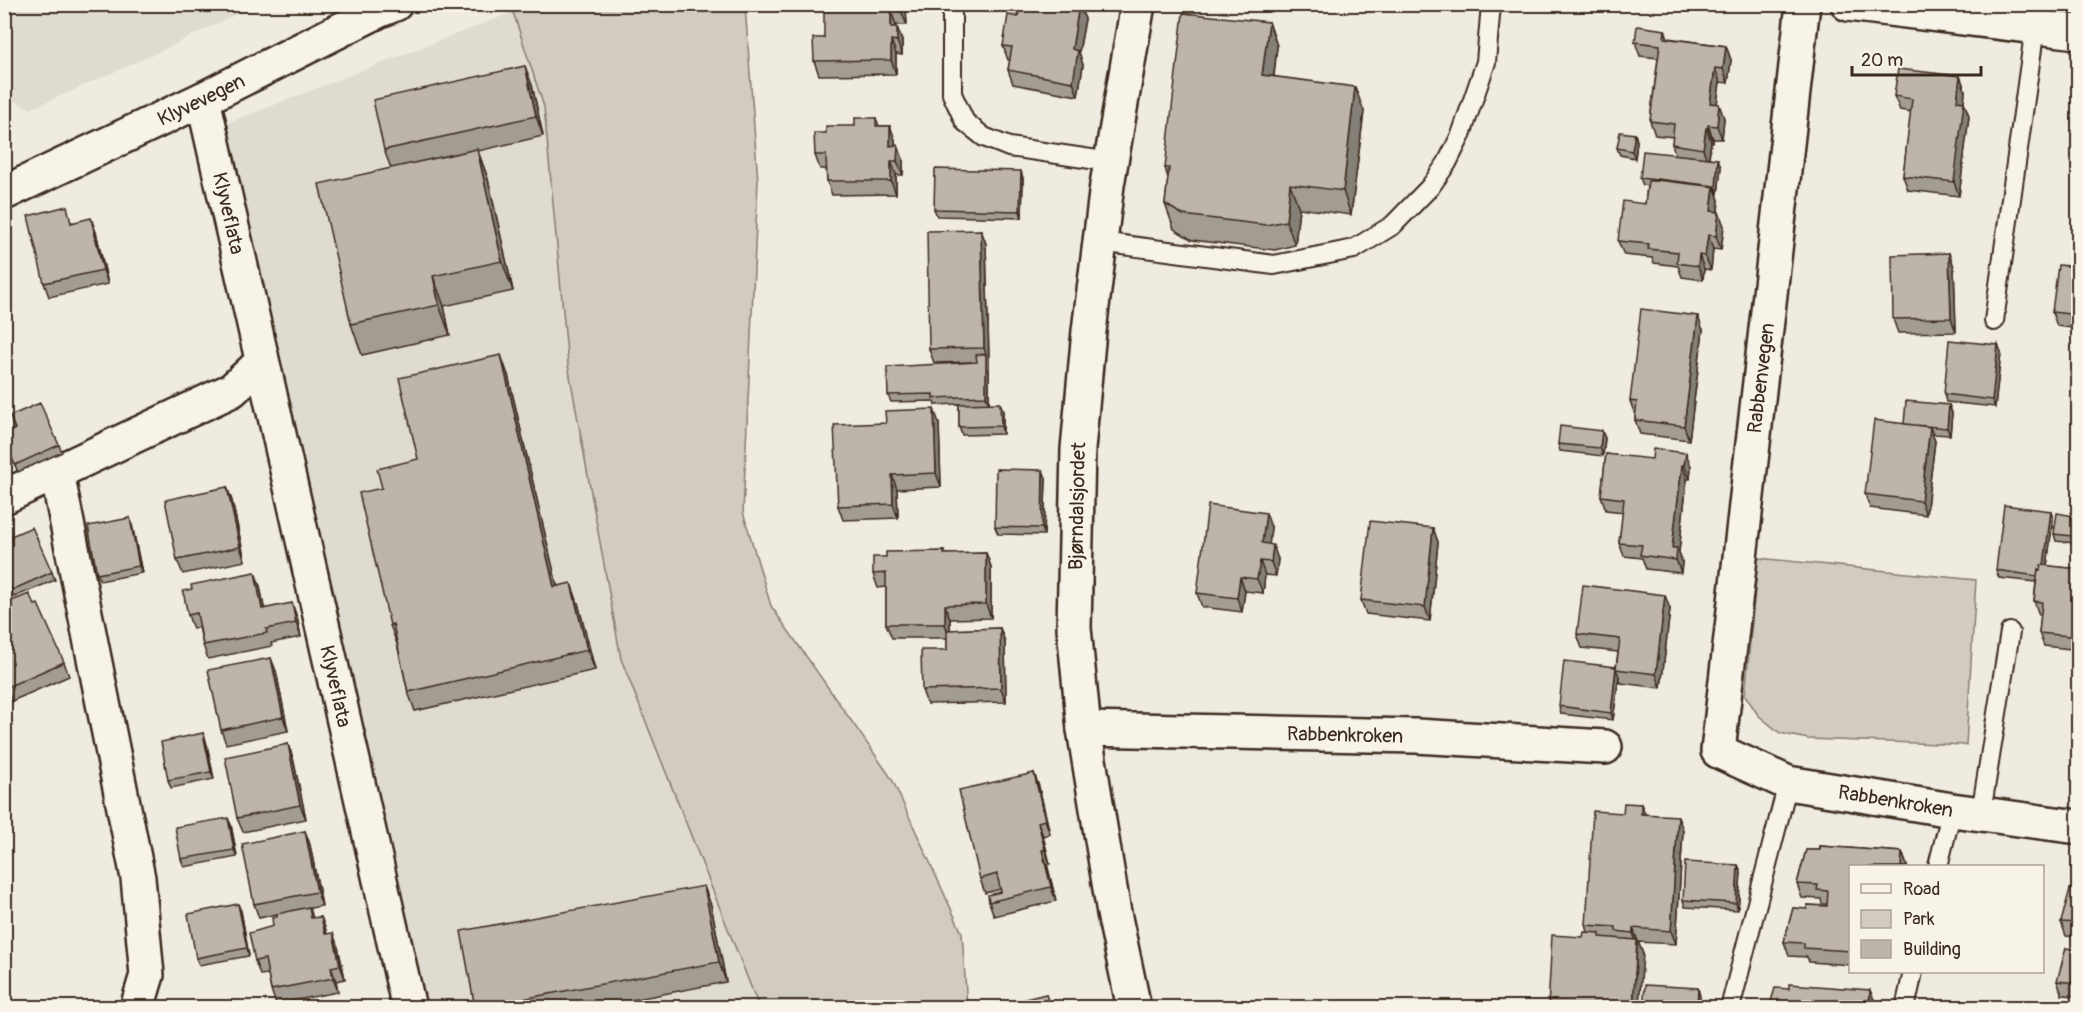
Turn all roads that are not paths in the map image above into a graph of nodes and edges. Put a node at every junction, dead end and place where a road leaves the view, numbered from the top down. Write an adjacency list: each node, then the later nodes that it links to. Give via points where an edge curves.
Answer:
1 (395, 4): 9 (street, Klyvevegen)
2 (952, 4): 10 (lane, via 952,94 965,122 984,137 1009,147)
3 (1138, 4): 10 (street, Bjørndalsjordet)
4 (1491, 4): 12 (lane, via 1486,62 1447,163 1393,225 1354,249 1274,265)
5 (1803, 4): 20 (street, Rabbenvegen)
6 (1848, 4): 7 (street)
7 (2035, 27): 8 (street); 13 (lane)
8 (2079, 32)
9 (203, 99): 11 (street, Klyvevegen); 14 (street, Klyveflata)
10 (1111, 162): 12 (street, Bjørndalsjordet)
11 (4, 193)
12 (1100, 242): 18 (street, Bjørndalsjordet, via 1078,449 1074,628)
13 (1994, 321)
14 (261, 363): 15 (street, via 232,390); 27 (street, Klyveflata)
15 (57, 473): 16 (street); 26 (street, via 138,878 147,975)
16 (4, 497)
17 (2010, 632): 22 (lane)
18 (1084, 729): 19 (street, Rabbenkroken, via 1416,736); 28 (street, Bjørndalsjordet)
19 (1605, 747)
20 (1718, 750): 21 (street, Rabbenkroken)
21 (1788, 783): 22 (street, Rabbenkroken); 29 (lane)
22 (1967, 812): 23 (street, Rabbenkroken); 24 (lane)
23 (2079, 827)
24 (1939, 865)
25 (1913, 973): 30 (lane)
26 (136, 1008)
27 (409, 1008)
28 (1134, 1008)
29 (1730, 1008)
30 (1905, 1008)

